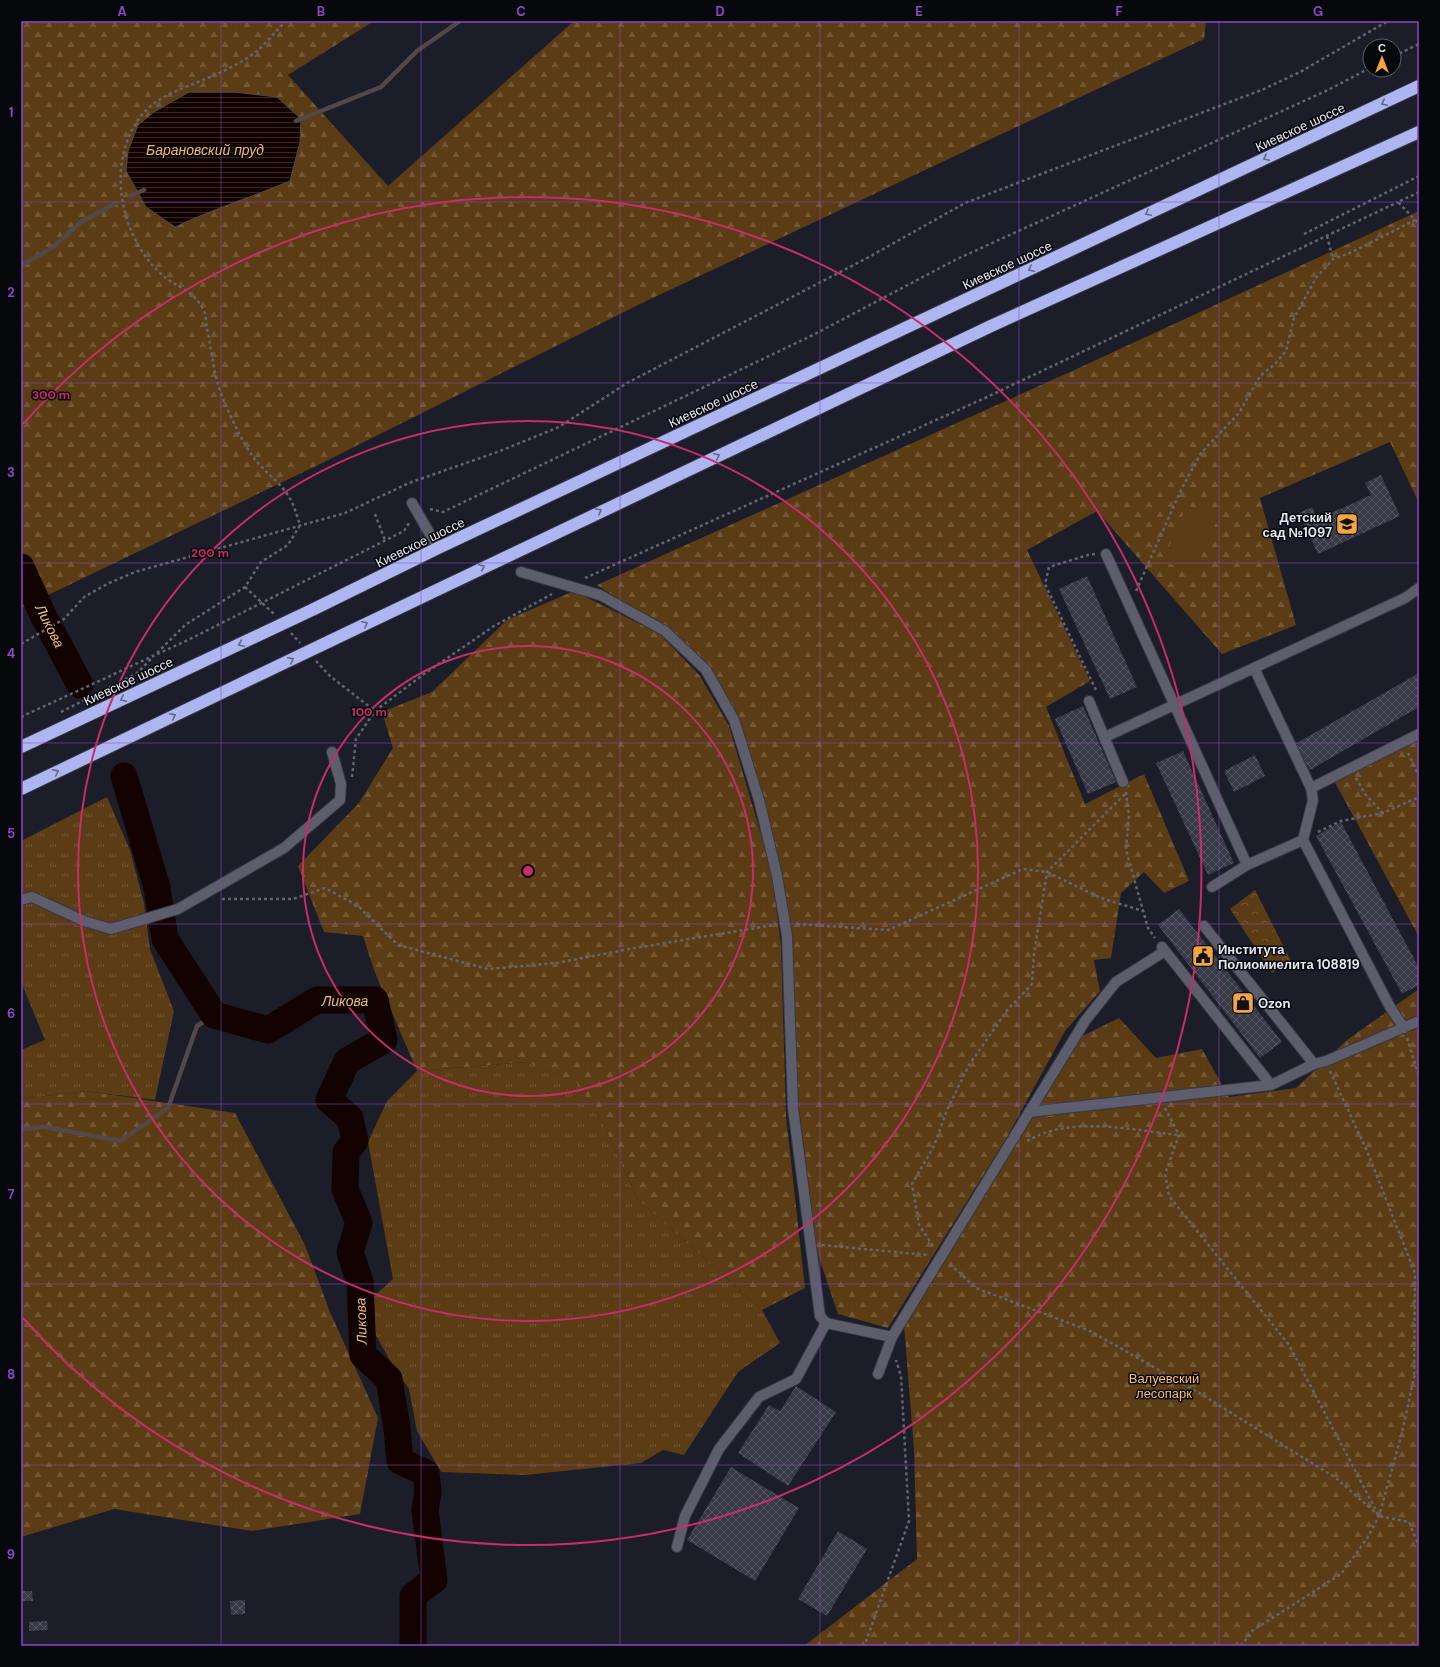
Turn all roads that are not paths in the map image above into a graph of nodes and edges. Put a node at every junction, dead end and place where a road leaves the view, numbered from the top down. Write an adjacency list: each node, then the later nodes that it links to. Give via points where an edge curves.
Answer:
1 (1419, 86): 4 (highway, Киевское шоссе, one-way to 4)
2 (1419, 132): 17 (highway, one-way to 2, bridge, via 991,326)
3 (412, 503): 4 (street)
4 (438, 548): 13 (highway, Киевское шоссе, one-way to 13, bridge)
5 (1106, 554): 10 (street)
6 (521, 572): 28 (street, via 600,595 665,631 706,670 734,720 778,876 784,923 794,1108 820,1316)
7 (1419, 588): 8 (street, via 1405,598)
8 (1254, 668): 10 (street); 16 (street)
9 (1091, 704): 12 (street)
10 (1175, 705): 12 (street); 19 (street)
11 (1419, 734): 16 (street)
12 (1105, 737): 15 (street)
13 (21, 747)
14 (332, 752): 21 (street, via 342,784 340,800 284,848 178,909 111,929 84,921 32,897)
15 (1123, 782)
16 (1311, 788): 18 (street, via 1313,800)
17 (21, 789)
18 (1303, 840): 19 (street); 24 (street, via 1390,1007)
19 (1247, 865): 20 (street)
20 (1212, 887)
21 (21, 900)
22 (1204, 926): 25 (street)
23 (1419, 1020): 24 (street)
24 (1404, 1028): 25 (street)
25 (1314, 1064): 26 (street)
26 (1271, 1085): 27 (street); 27 (street, via 1163,949 1116,982 1085,1021)
27 (1029, 1112): 29 (street, via 940,1256)
28 (826, 1323): 29 (street); 31 (street, via 796,1379 759,1397 719,1449 685,1516)
29 (892, 1340): 30 (street)
30 (878, 1374)
31 (677, 1547)

